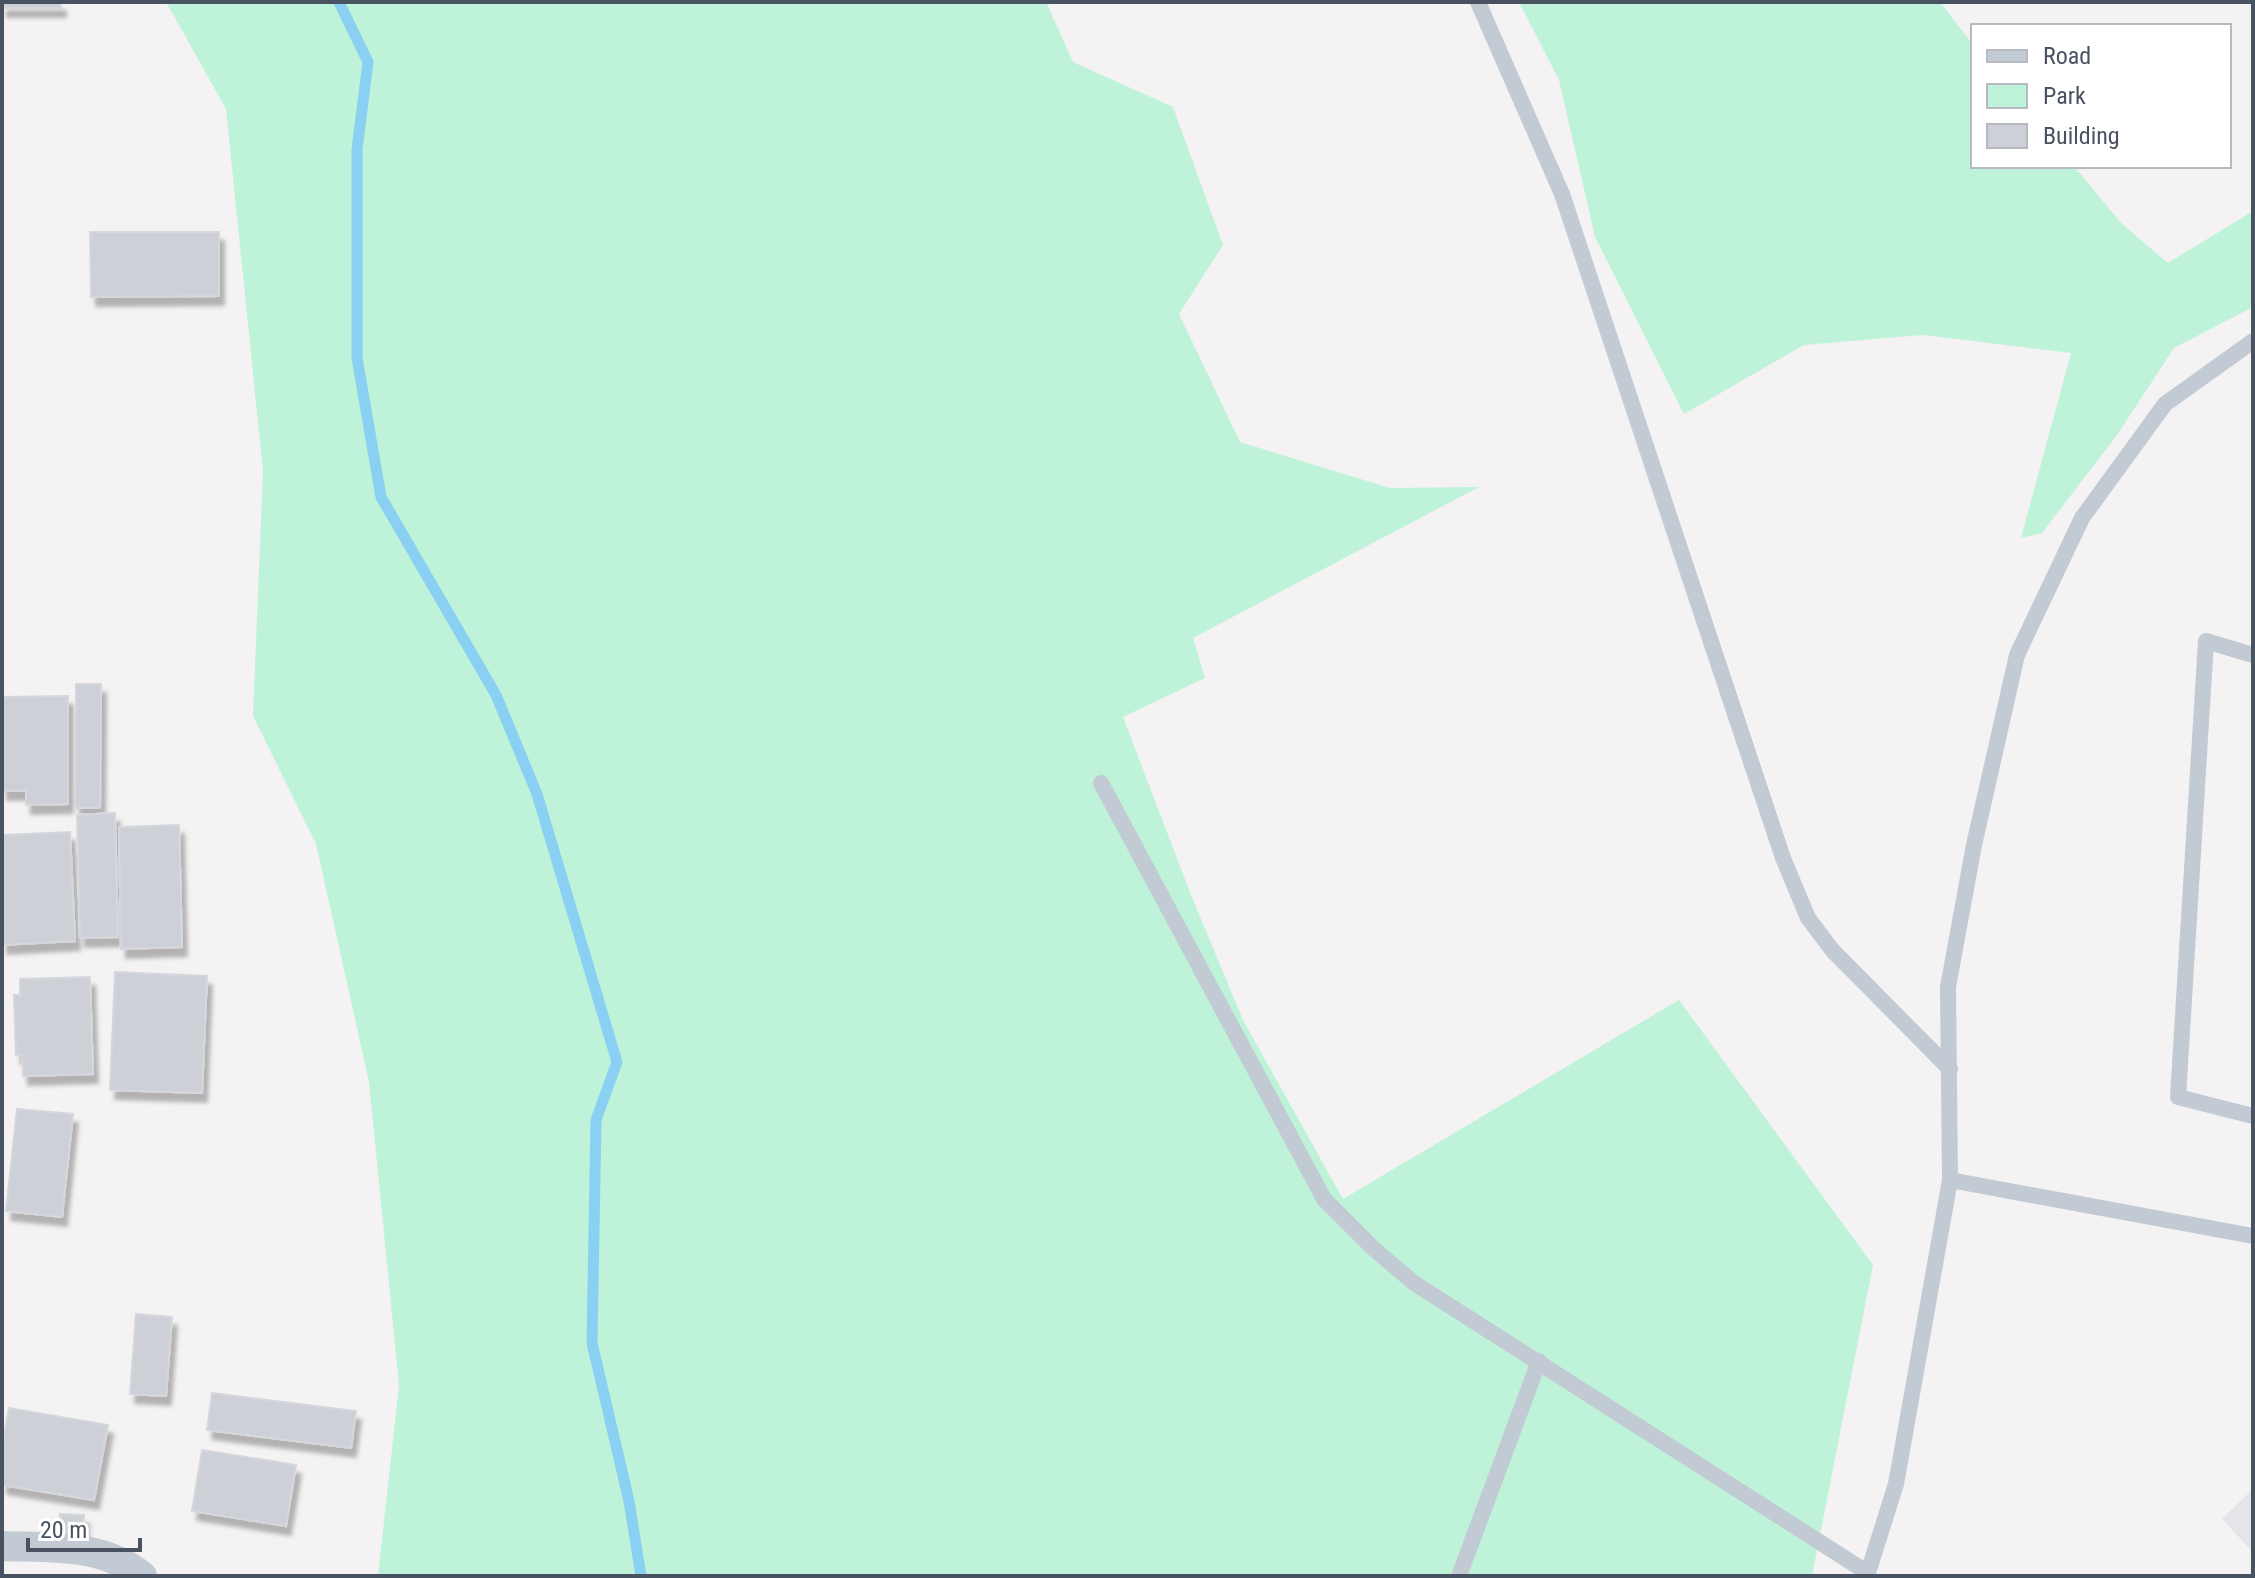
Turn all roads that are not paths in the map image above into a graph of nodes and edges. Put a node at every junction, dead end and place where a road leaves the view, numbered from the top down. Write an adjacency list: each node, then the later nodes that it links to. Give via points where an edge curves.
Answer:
1 (1478, 2): 5 (lane, via 1562,194 1783,858 1808,918 1833,951)
2 (2253, 341): 5 (lane, via 2165,404 2082,518 2017,655 1948,987)
3 (2253, 655): 6 (lane, via 2206,641 2178,1097)
4 (1101, 783): 9 (lane, via 1324,1199 1414,1283)
5 (1950, 1069): 7 (lane)
6 (2253, 1116)
7 (1950, 1180): 8 (lane); 11 (lane, via 1896,1484)
8 (2253, 1236)
9 (1539, 1361): 11 (lane); 13 (lane)
10 (2, 1546): 12 (street, via 80,1549 124,1561)
11 (1868, 1575)
12 (142, 1576)
13 (1459, 1576)

